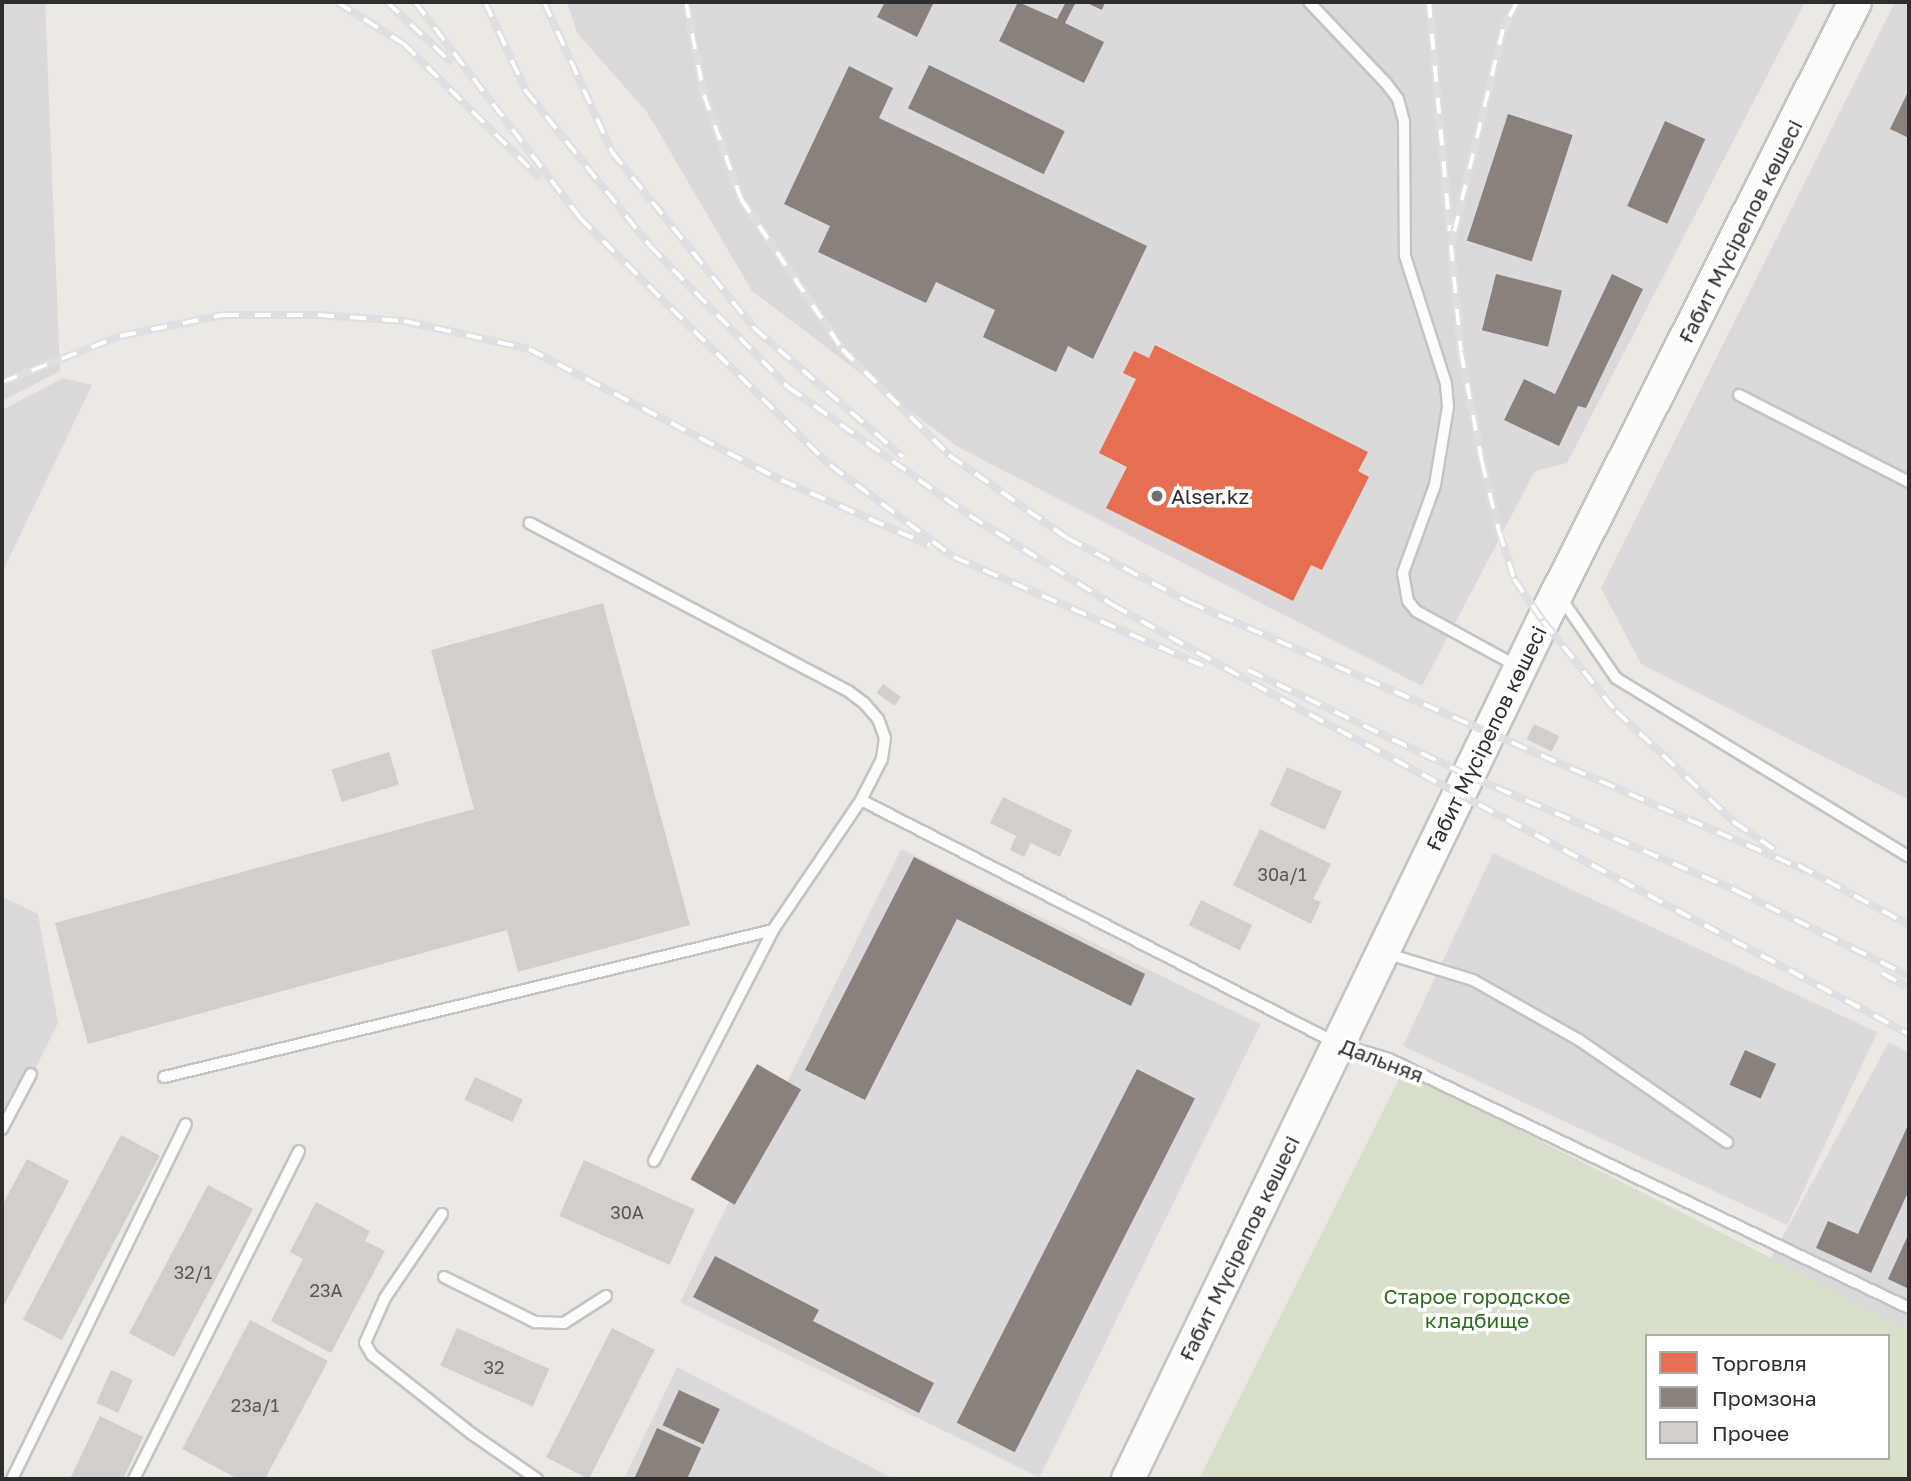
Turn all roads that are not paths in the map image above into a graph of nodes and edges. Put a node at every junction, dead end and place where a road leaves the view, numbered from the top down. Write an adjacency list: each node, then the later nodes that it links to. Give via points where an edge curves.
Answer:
1 (1309, 2): 7 (lane, via 1386,83 1398,99 1404,121 1405,256 1446,384 1448,407 1435,485 1402,573 1408,601 1416,611)
2 (1855, 2): 6 (main road, Ғабит Мүсірепов көшесі)
3 (1740, 395): 4 (lane)
4 (1909, 482)
5 (530, 523): 8 (lane, via 864,703 878,719 885,738 882,759)
6 (1557, 593): 7 (main road, Ғабит Мүсірепов көшесі); 9 (lane, via 1616,678)
7 (1520, 668): 11 (main road, Ғабит Мүсірепов көшесі)
8 (861, 800): 10 (lane); 12 (lane, Дальняя)
9 (1909, 857)
10 (773, 930): 14 (lane); 19 (lane)
11 (1382, 951): 12 (main road, Ғабит Мүсірепов көшесі); 17 (lane, via 1474,980 1579,1040)
12 (1338, 1044): 23 (lane, Дальняя, via 1388,1059); 27 (main road, Ғабит Мүсірепов көшесі)
13 (31, 1074): 16 (lane)
14 (164, 1077)
15 (186, 1124): 24 (lane)
16 (2, 1129)
17 (1727, 1142)
18 (299, 1151): 25 (lane)
19 (654, 1161)
20 (442, 1214): 26 (lane, via 385,1298 365,1343 372,1355)
21 (444, 1277): 22 (lane, via 536,1322 564,1323)
22 (606, 1296)
23 (1909, 1308)
24 (12, 1479)
25 (134, 1479)
26 (537, 1479)
27 (1128, 1479)

